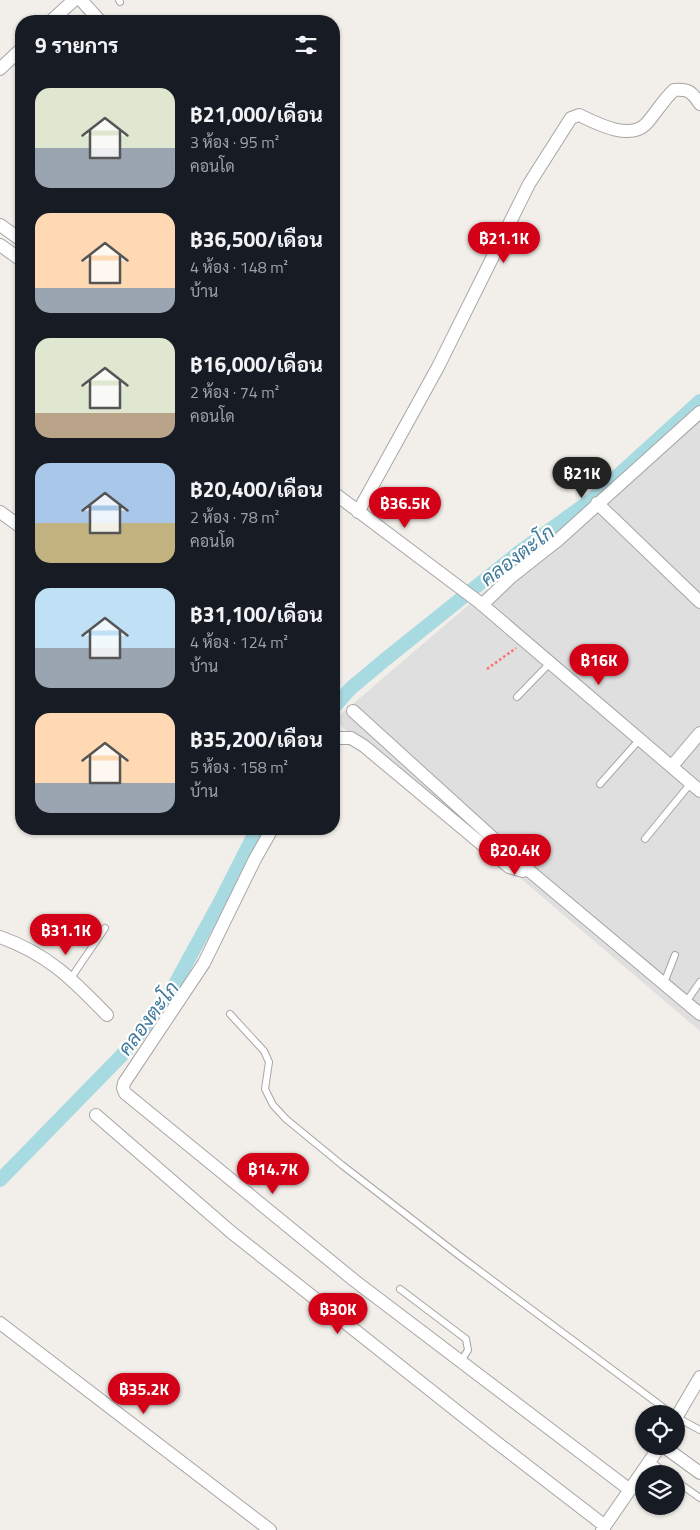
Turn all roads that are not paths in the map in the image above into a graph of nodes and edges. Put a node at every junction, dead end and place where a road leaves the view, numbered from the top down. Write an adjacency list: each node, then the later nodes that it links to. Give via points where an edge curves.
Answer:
1 (74, 0): 3 (street)
2 (82, 0): 4 (street)
3 (58, 15)
4 (95, 15)
5 (15, 55): 6 (street)
6 (0, 69)
7 (700, 104): 16 (street, via 690,91 674,90 644,126 626,132 579,115 571,118 529,184 438,367)
8 (0, 225): 9 (street)
9 (15, 236)
10 (0, 245): 11 (street)
11 (15, 256)
12 (700, 412): 14 (street)
13 (340, 498): 16 (street)
14 (597, 503): 18 (street); 19 (street)
15 (0, 512): 17 (street)
16 (358, 512): 19 (street)
17 (15, 523)
18 (700, 602)
19 (480, 603): 20 (street)
20 (550, 663): 21 (lane); 25 (street)
21 (517, 696)
22 (353, 711): 31 (street)
23 (700, 733): 26 (street)
24 (340, 738): 31 (street, via 351,738 364,746 510,866 523,871)
25 (640, 739): 26 (street); 27 (lane)
26 (672, 766): 28 (street)
27 (600, 784)
28 (695, 787): 30 (lane)
29 (269, 835): 45 (street, via 204,963 123,1088 125,1093 355,1281)
30 (645, 839)
31 (526, 868): 37 (street)
32 (105, 928): 35 (lane)
33 (0, 938): 35 (street, via 50,961)
34 (675, 955): 37 (lane)
35 (71, 978): 41 (street)
36 (700, 982): 38 (lane)
37 (664, 983): 38 (street)
38 (686, 1002): 40 (street)
39 (230, 1014): 47 (lane, via 264,1051 269,1062 265,1088 273,1105 286,1119 461,1257)
40 (700, 1014)
41 (107, 1015)
42 (96, 1115): 59 (street, via 231,1232)
43 (400, 1289): 45 (lane, via 466,1340 468,1350)
44 (0, 1323): 60 (street)
45 (461, 1361): 57 (street)
46 (700, 1378): 48 (street)
47 (660, 1405)
48 (683, 1405)
49 (685, 1422): 50 (lane)
50 (700, 1430)
51 (654, 1455): 53 (street)
52 (674, 1455): 55 (street)
53 (650, 1461): 54 (lane); 57 (street)
54 (655, 1465)
55 (700, 1473)
56 (685, 1487): 58 (lane)
57 (630, 1490): 59 (street)
58 (700, 1498)
59 (604, 1528)
60 (270, 1530)

